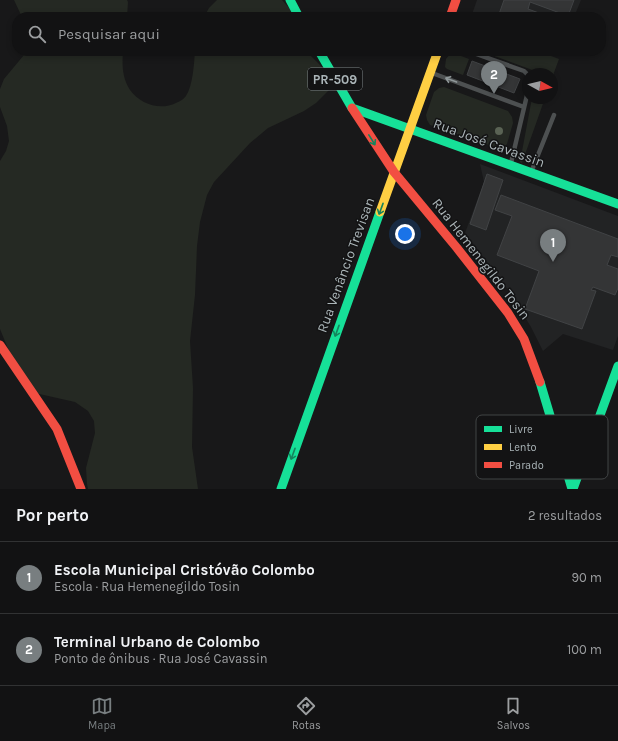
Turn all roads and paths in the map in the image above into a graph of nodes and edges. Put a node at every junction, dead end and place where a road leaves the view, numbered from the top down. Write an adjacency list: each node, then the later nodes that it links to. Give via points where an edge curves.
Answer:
1 (290, 0): 3 (main road)
2 (456, 0): 4 (main road)
3 (296, 12)
4 (452, 12)
5 (322, 56): 12 (main road, PR-509)
6 (436, 56): 9 (main road, Rua Venâncio Trevisan)
7 (482, 56): 8 (lane)
8 (522, 70)
9 (430, 73): 11 (lane, one-way to 9); 14 (main road, Rua Venâncio Trevisan)
10 (525, 104): 11 (lane)
11 (524, 107): 15 (lane)
12 (352, 108): 14 (main road, Rua José Cavassin); 16 (main road, Rua Hemenegildo Tosin / PR-509, one-way to 16)
13 (554, 115): 17 (lane)
14 (409, 129): 15 (main road, Rua José Cavassin); 16 (main road, Rua Venâncio Trevisan)
15 (511, 166): 17 (main road, Rua José Cavassin)
16 (394, 172): 21 (main road, Rua Hemenegildo Tosin / PR-509, via 508,313 524,339); 26 (main road, Rua Venâncio Trevisan, one-way to 26)
17 (531, 173): 18 (main road, Rua José Cavassin)
18 (618, 204)
19 (0, 345): 25 (main road, via 57,429)
20 (618, 366): 22 (main road)
21 (550, 415)
22 (600, 415)
23 (569, 479): 27 (main road, Rua Hemenegildo Tosin / PR-509)
24 (576, 479): 27 (main road)
25 (81, 489)
26 (281, 489)
27 (572, 489)

